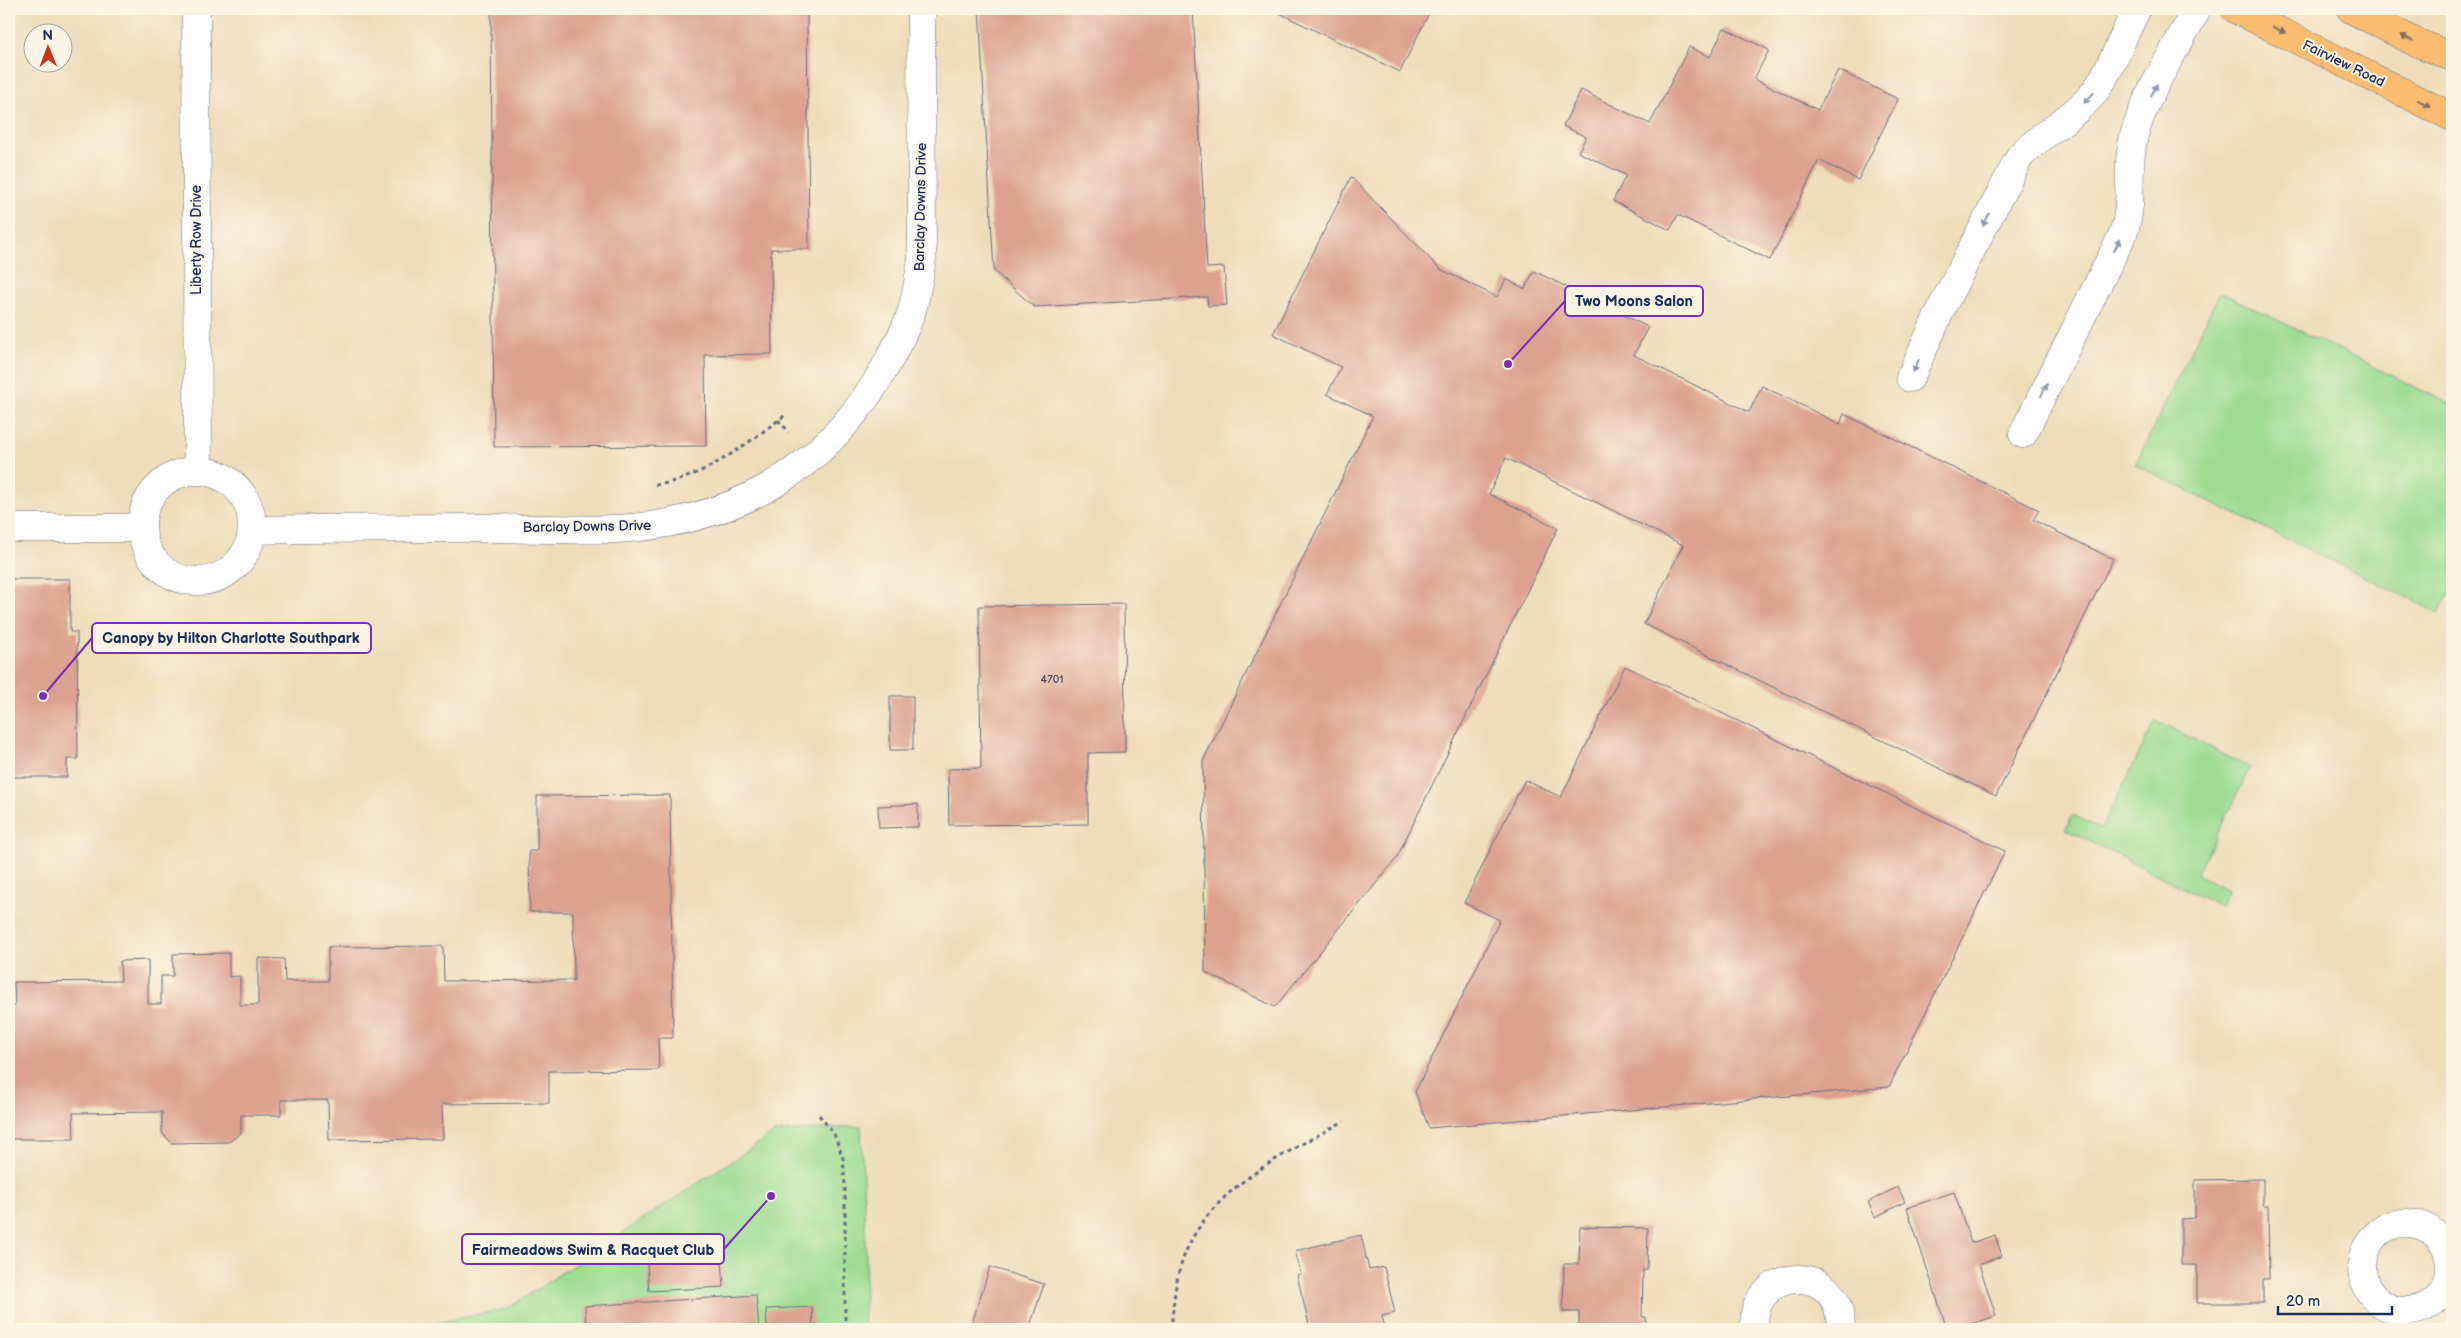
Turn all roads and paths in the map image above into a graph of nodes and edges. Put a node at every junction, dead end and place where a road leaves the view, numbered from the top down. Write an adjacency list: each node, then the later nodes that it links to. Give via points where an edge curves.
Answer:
1 (196, 9): 12 (street, Liberty Row Drive)
2 (921, 9): 16 (street, Barclay Downs Drive, via 922,259 918,287 904,331 869,395 848,424 813,458 737,502 707,514 666,524 604,528)
3 (2137, 9): 9 (street, one-way to 9, via 2093,94 2031,145 2016,163)
4 (2197, 9): 11 (street, one-way to 4, via 2123,234 2130,210 2134,136 2149,99)
5 (2235, 9): 8 (main road, Fairview Road, one-way to 8)
6 (2351, 9): 7 (main road, one-way to 6)
7 (2452, 57)
8 (2452, 117)
9 (1910, 378)
10 (787, 414): 13 (path, via 702,471)
11 (2023, 434)
12 (198, 470): 15 (street, via 180,473 164,481 151,494); 16 (street, via 216,473 232,482 244,495 252,512)
13 (655, 485)
14 (9, 528): 15 (street)
15 (141, 528): 16 (street, via 145,547 155,563 170,575 188,581 206,581 224,575 239,564 249,548)
16 (253, 530)
17 (819, 1115): 19 (path, via 834,1134 843,1158)
18 (1344, 1121): 20 (path, via 1260,1167 1230,1190 1206,1218 1180,1270)
19 (845, 1329)
20 (1171, 1329)
21 (1755, 1329): 22 (street, via 1756,1309 1762,1297 1772,1287 1798,1278 1813,1281 1836,1300 1841,1314)
22 (1841, 1329)

